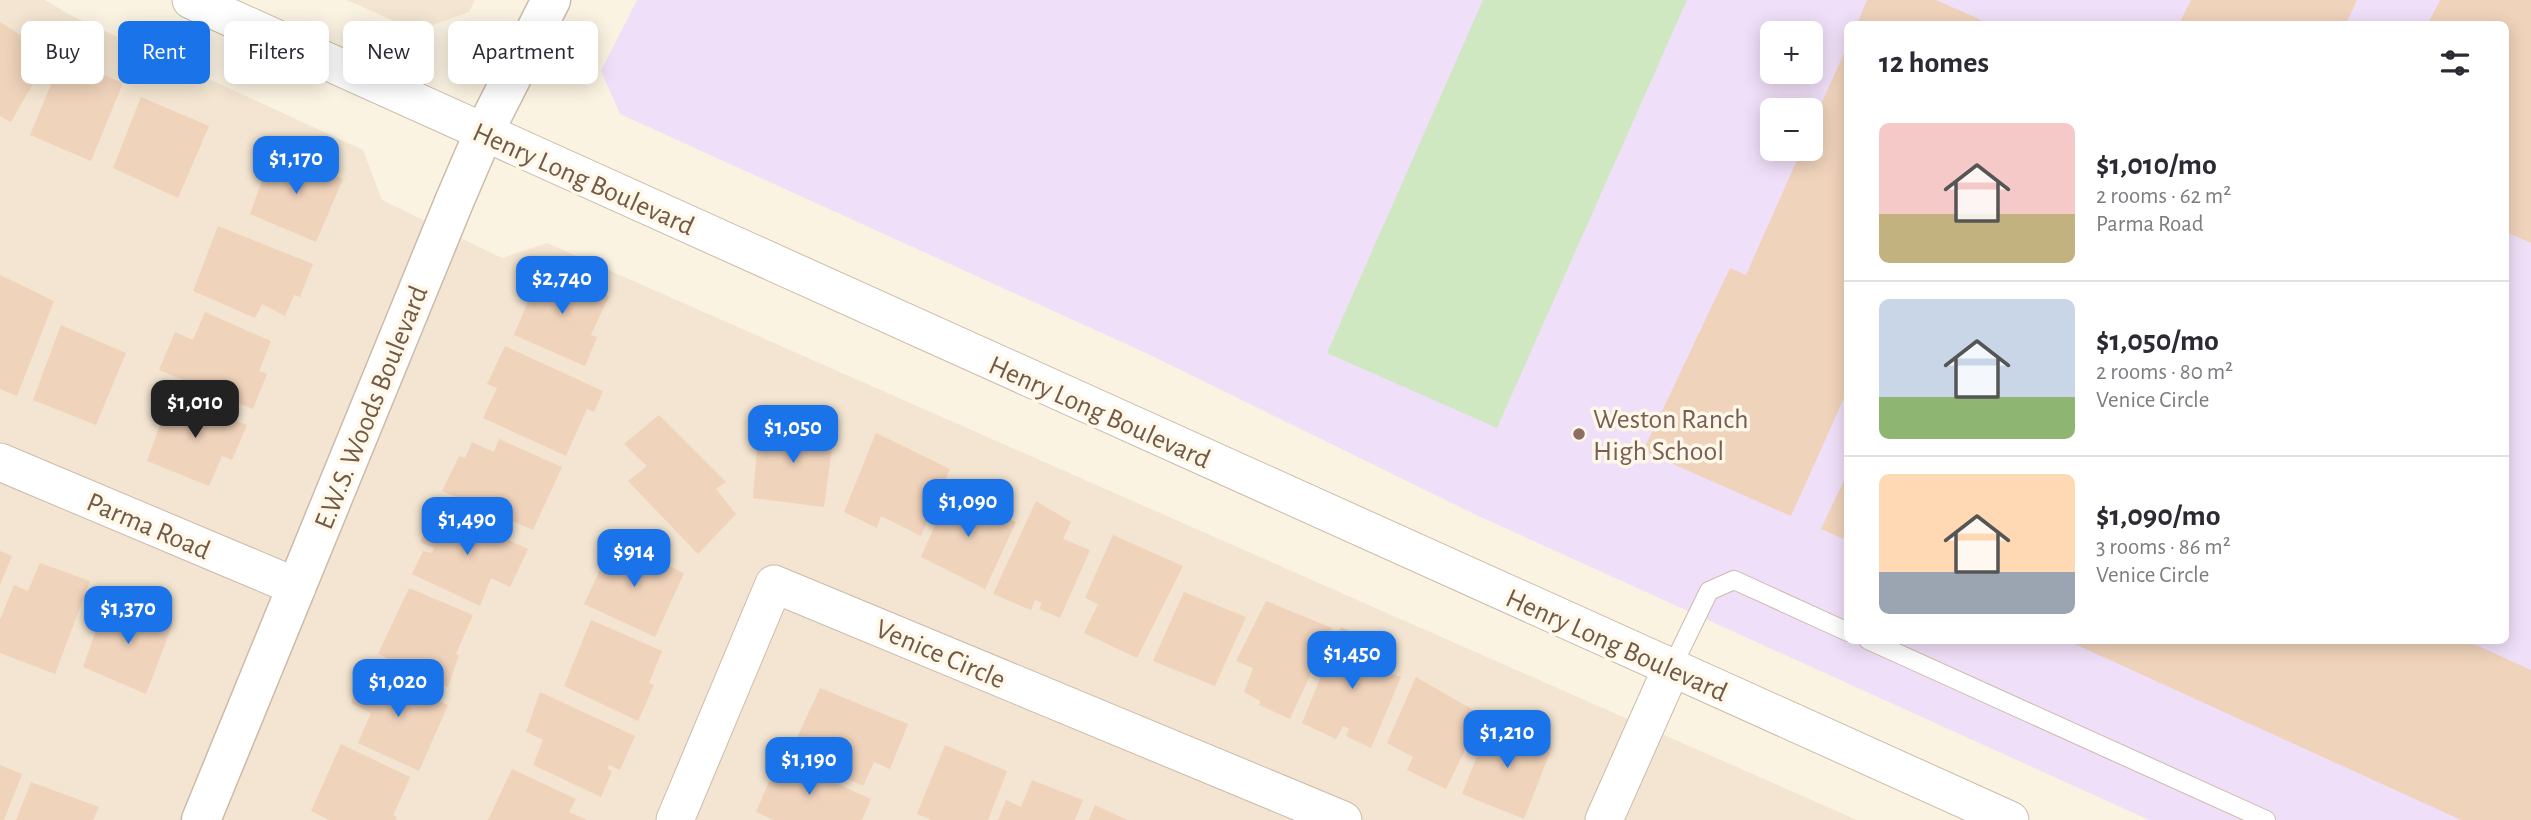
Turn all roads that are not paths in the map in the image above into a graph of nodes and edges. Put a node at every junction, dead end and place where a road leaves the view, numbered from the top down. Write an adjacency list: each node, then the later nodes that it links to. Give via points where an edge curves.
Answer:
1 (191, 0): 3 (street, Henry Long Boulevard)
2 (551, 0): 3 (street, E.W.S. Woods Boulevard)
3 (484, 132): 5 (street, E.W.S. Woods Boulevard); 8 (street, Henry Long Boulevard)
4 (0, 462): 5 (street, Parma Road)
5 (298, 587): 9 (street, E.W.S. Woods Boulevard)
6 (1844, 630): 8 (lane, via 1734,580 1709,592)
7 (1877, 644): 14 (lane)
8 (1672, 667): 12 (street); 13 (street, Henry Long Boulevard)
9 (201, 820)
10 (675, 820): 11 (street, Venice Circle, via 774,584)
11 (1343, 820)
12 (1604, 820)
13 (2010, 820)
14 (2266, 820)

